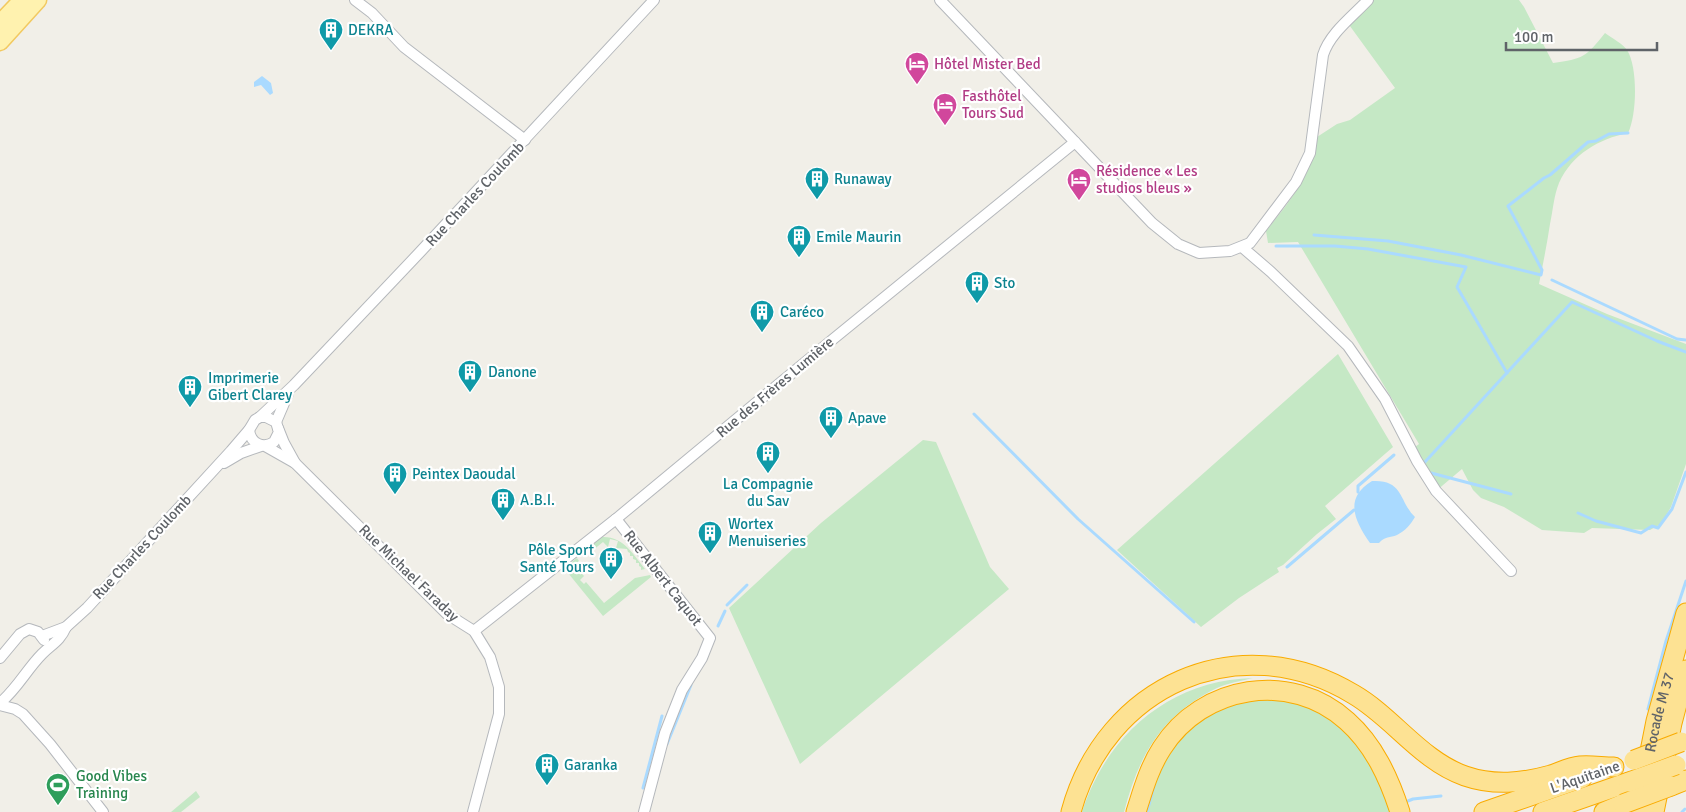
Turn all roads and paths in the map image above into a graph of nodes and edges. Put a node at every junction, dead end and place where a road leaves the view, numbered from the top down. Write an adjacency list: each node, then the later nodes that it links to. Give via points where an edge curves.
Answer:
1 (22, 0): 7 (main road)
2 (38, 0): 8 (main road)
3 (355, 0): 9 (street, via 404,47)
4 (654, 0): 9 (street, Rue Charles Coulomb)
5 (940, 0): 10 (street)
6 (1368, 0): 11 (street, via 1326,46 1310,153 1296,182 1250,243)
7 (0, 23)
8 (0, 42)
9 (525, 140): 12 (street, Rue Charles Coulomb)
10 (1075, 142): 11 (street, via 1152,223 1189,250 1200,253); 19 (street, Rue des Frères Lumière)
11 (1242, 247): 20 (street, via 1352,352 1385,399 1436,491)
12 (294, 385): 13 (street, Rue Charles Coulomb); 14 (street, Rue Charles Coulomb, via 282,406)
13 (260, 417): 14 (street, via 266,417); 15 (street, Rue Charles Coulomb)
14 (277, 425): 16 (street, Rue Charles Coulomb, via 279,432 274,442); 17 (street, Rue Michael Faraday)
15 (249, 430): 16 (street, via 252,440); 18 (street, Rue Charles Coulomb)
16 (263, 446): 17 (street, Rue Michael Faraday); 18 (street, Rue Charles Coulomb, via 241,453)
17 (295, 463): 23 (street, Rue Michael Faraday, via 447,614)
18 (216, 467): 22 (street, Rue Charles Coulomb)
19 (616, 519): 23 (street, Rue des Frères Lumière); 35 (street, Rue Albert Caquot, via 710,638 682,690 665,732)
20 (1511, 570)
21 (1686, 613): 32 (highway, Rocade M 37)
22 (66, 627): 24 (street, Rue Charles Coulomb); 25 (street, Rue Charles Coulomb)
23 (474, 630): 34 (street, Rue Michael Faraday, via 495,672 500,697)
24 (42, 636): 25 (street, via 45,642); 26 (street, Rue Charles Coulomb, via 33,630 24,631)
25 (43, 653): 28 (street, Rue Charles Coulomb)
26 (0, 658)
27 (1686, 670): 42 (highway, Rocade M 37)
28 (0, 704): 33 (street, via 23,714)
29 (1683, 742): 30 (highway, L'Aquitaine, bridge)
30 (1614, 767): 36 (highway, via 1580,766 1505,783 1465,776 1437,761 1369,705 1328,681 1290,669 1240,666 1179,681 1128,714 1091,762); 39 (highway, L'Aquitaine)
31 (1680, 773): 32 (highway, bridge); 40 (highway, L'Aquitaine, bridge, via 1629,782)
32 (1630, 808): 41 (highway)
33 (103, 812)
34 (473, 812)
35 (644, 812)
36 (1071, 812)
37 (1136, 812): 38 (highway, via 1154,762 1180,725 1217,700 1268,690 1307,696 1348,721 1375,754)
38 (1400, 812)
39 (1484, 812)
40 (1543, 812)
41 (1604, 812)
42 (1654, 812)

